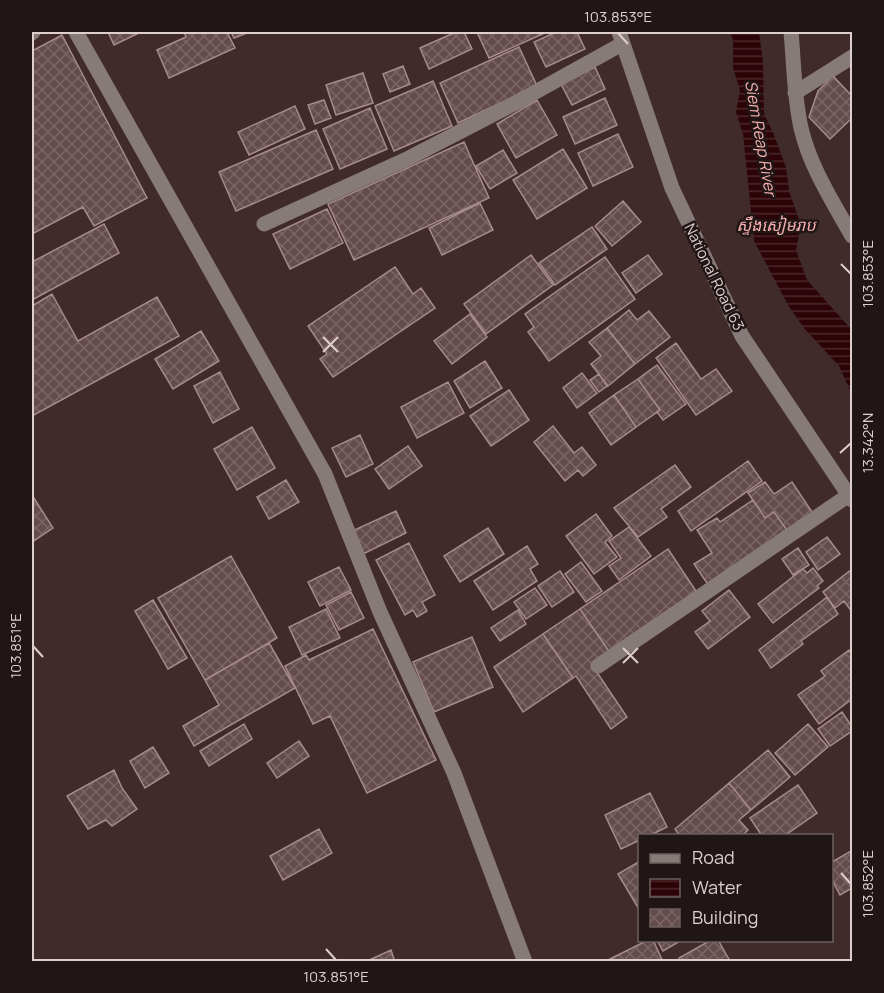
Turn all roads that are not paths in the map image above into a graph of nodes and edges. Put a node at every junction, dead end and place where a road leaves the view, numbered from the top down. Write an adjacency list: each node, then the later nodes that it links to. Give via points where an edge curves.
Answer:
1 (76, 32): 10 (street, via 325,474 380,612 454,773)
2 (792, 32): 5 (street)
3 (621, 38): 6 (street, via 521,100 409,158); 8 (street, National Road 63, via 672,188 742,336)
4 (852, 57): 5 (street)
5 (795, 93): 7 (street, via 801,129 817,172)
6 (264, 224)
7 (852, 236)
8 (851, 497): 9 (street)
9 (598, 666)
10 (525, 962)

